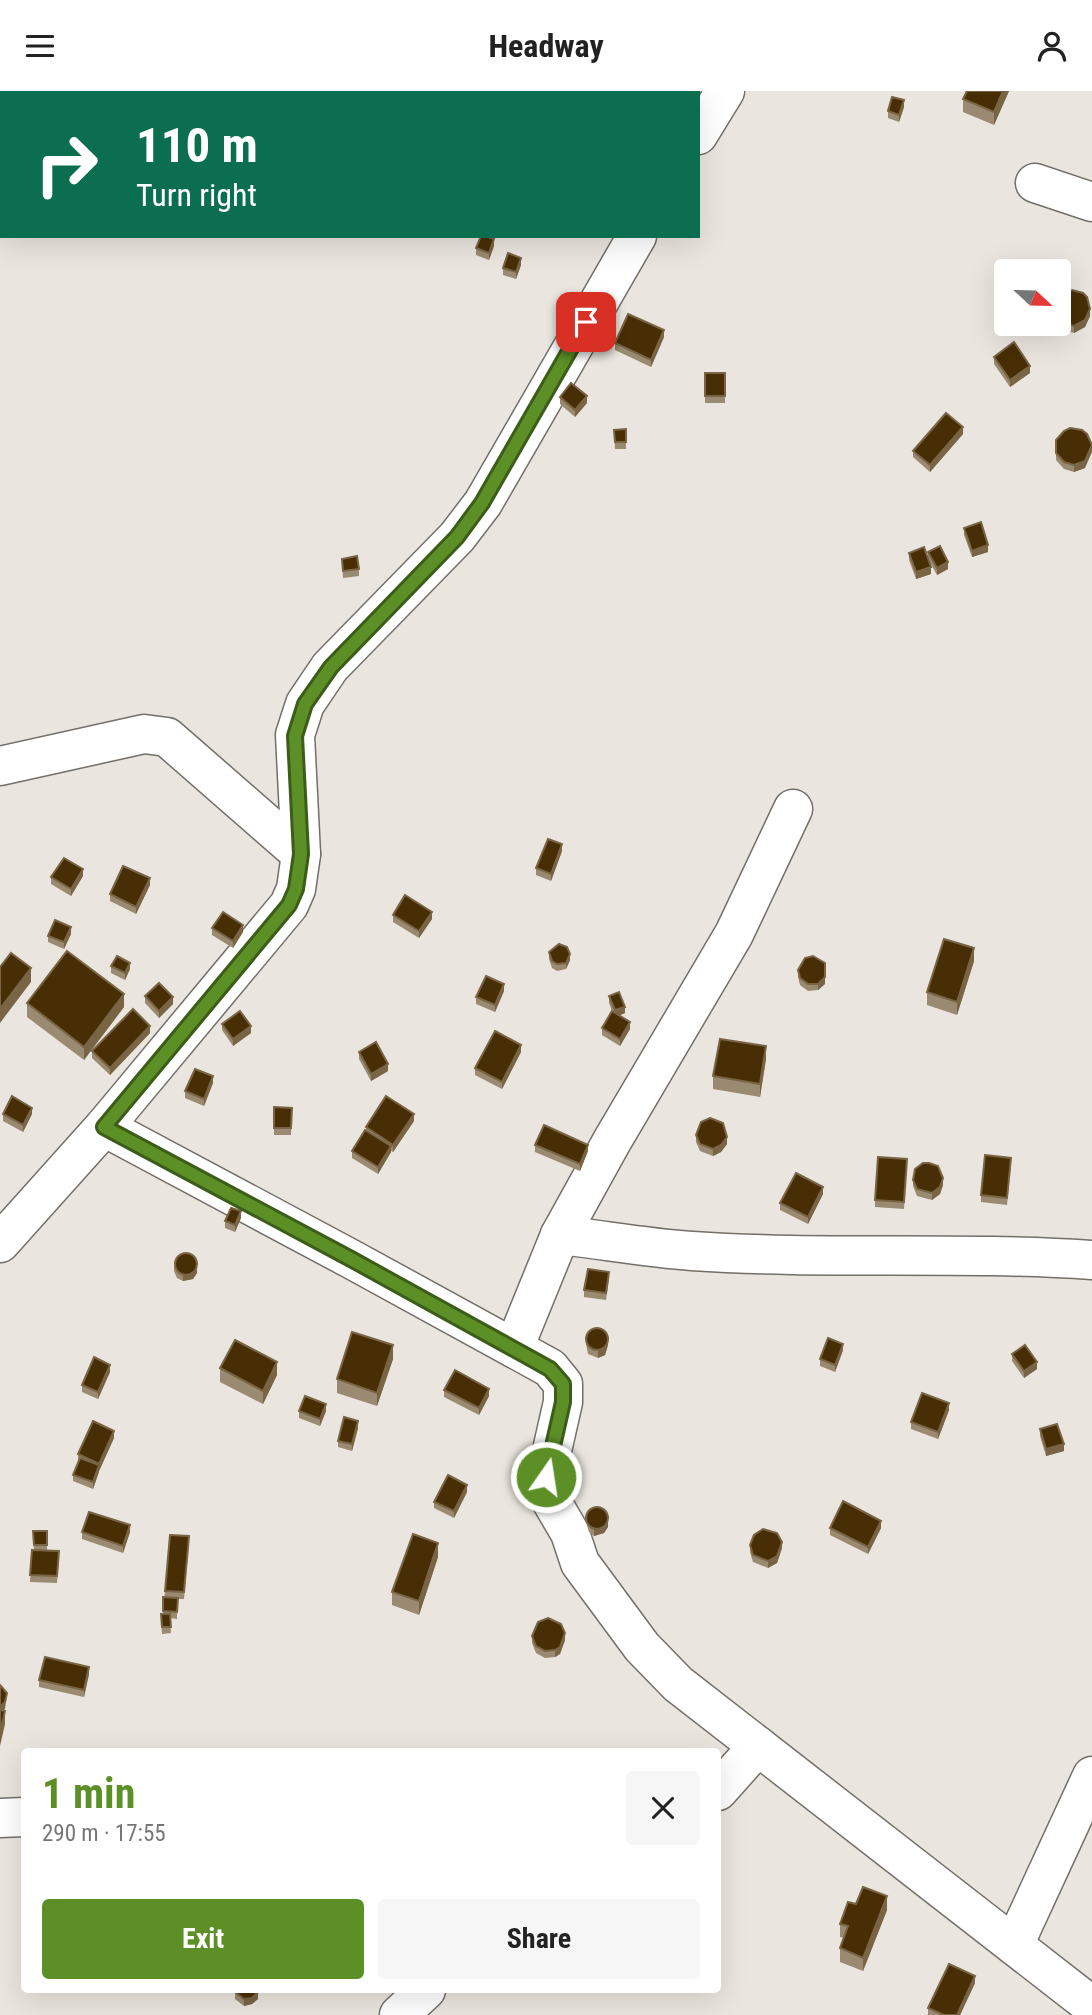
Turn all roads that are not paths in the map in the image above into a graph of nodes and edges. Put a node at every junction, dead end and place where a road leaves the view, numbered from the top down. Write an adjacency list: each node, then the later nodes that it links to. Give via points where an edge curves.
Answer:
1 (725, 91): 2 (street)
2 (700, 132)
3 (1035, 183): 4 (street)
4 (1092, 202)
5 (636, 238): 8 (street, via 482,503 457,537 331,667 305,704 295,736)
6 (0, 766): 8 (street, via 144,734 167,737)
7 (793, 809): 10 (street, via 734,934)
8 (301, 854): 9 (street, via 289,905)
9 (104, 1127): 11 (street); 13 (street)
10 (560, 1235): 12 (street, via 691,1251 807,1256 1026,1255); 13 (street)
11 (0, 1243)
12 (1092, 1260)
13 (513, 1348): 14 (street, via 550,1369 563,1384 546,1477 549,1497 570,1533 580,1563 642,1647 678,1684)
14 (758, 1746): 16 (street); 19 (street)
15 (1092, 1776): 19 (street)
16 (721, 1788)
17 (21, 1817): 18 (street)
18 (0, 1818)
19 (1014, 1945): 21 (street)
20 (423, 1993): 22 (street)
21 (1092, 2005)
22 (399, 2015)

